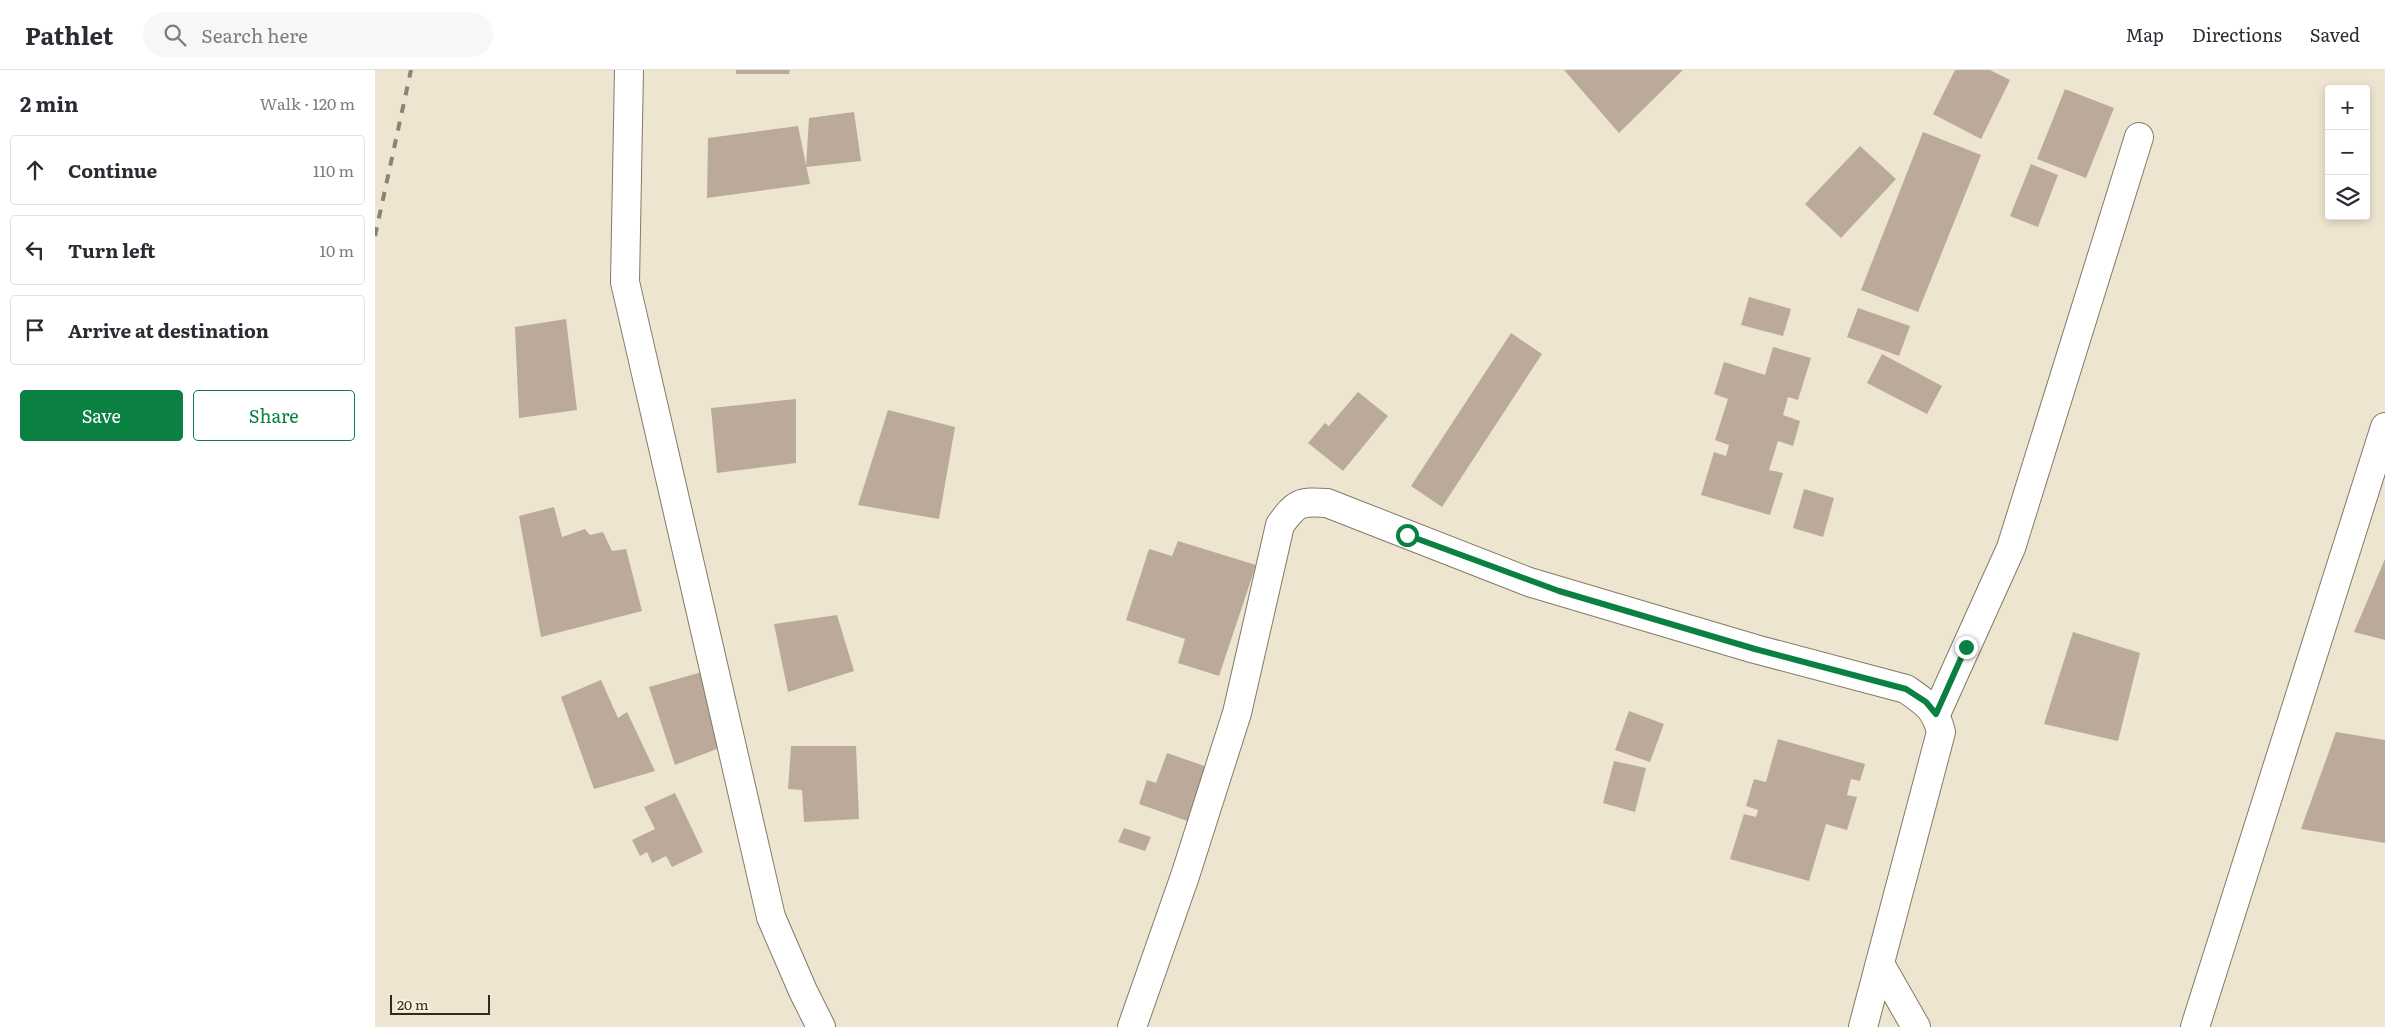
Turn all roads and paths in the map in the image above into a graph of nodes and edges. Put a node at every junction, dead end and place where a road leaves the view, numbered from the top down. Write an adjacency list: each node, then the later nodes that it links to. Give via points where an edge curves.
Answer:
1 (629, 70): 6 (street, via 625,282 771,916)
2 (2139, 137): 4 (street, via 2011,548)
3 (2385, 427): 10 (street)
4 (1936, 714): 5 (street, via 1941,732); 7 (street, via 1926,702 1906,689 1755,649 1529,582 1327,503 1306,501 1293,506 1280,525 1237,713)
5 (1880, 964): 8 (street); 9 (street)
6 (821, 1027)
7 (1132, 1027)
8 (1863, 1027)
9 (1916, 1027)
10 (2195, 1027)

